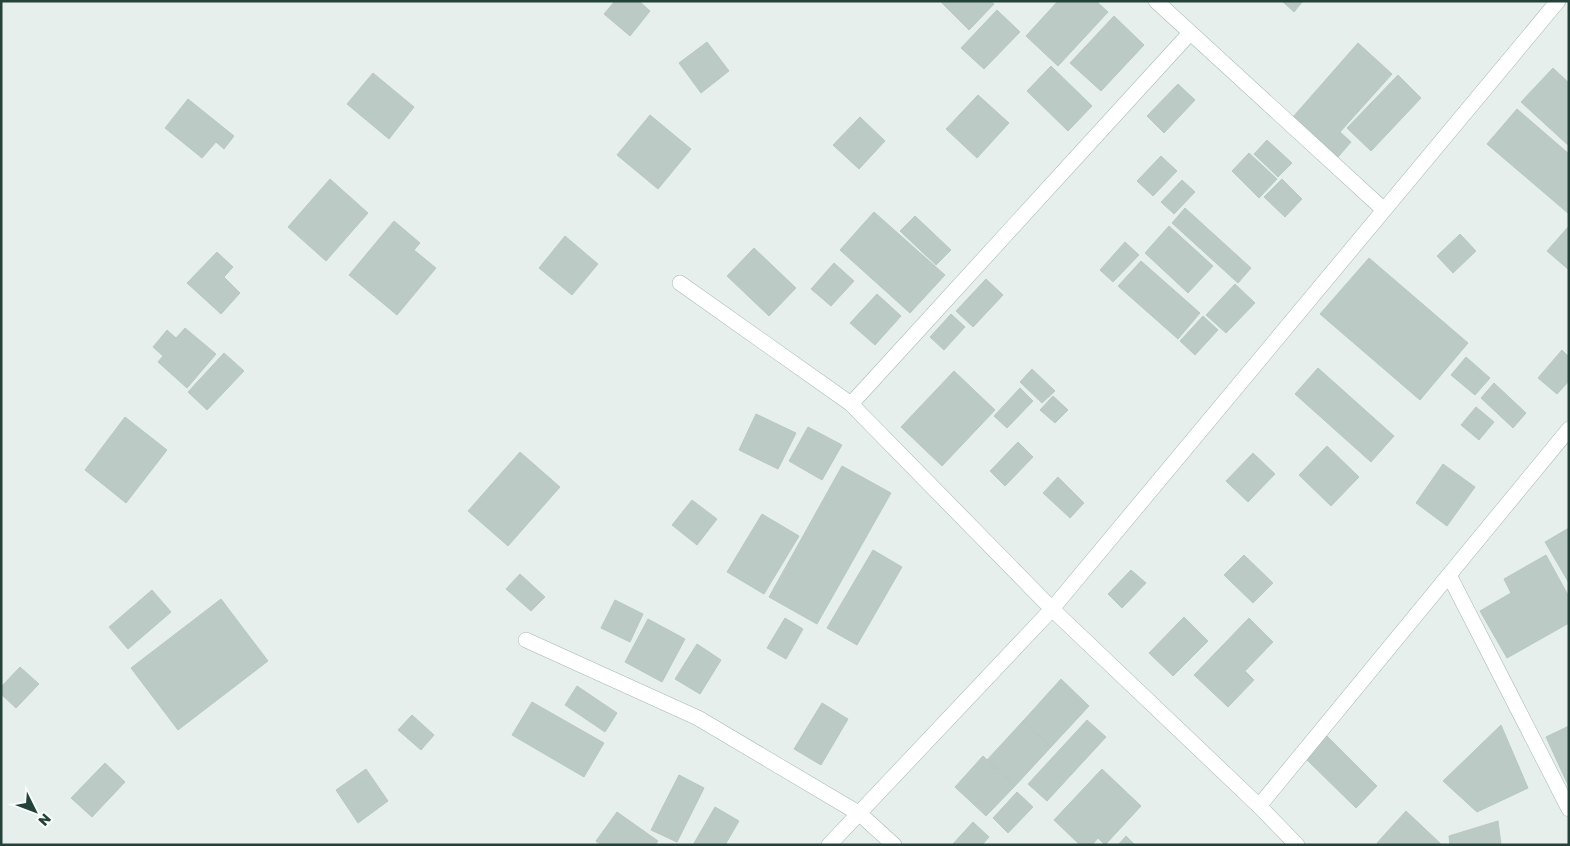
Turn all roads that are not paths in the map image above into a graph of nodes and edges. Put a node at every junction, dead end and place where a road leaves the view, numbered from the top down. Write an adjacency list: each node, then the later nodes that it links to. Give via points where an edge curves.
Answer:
1 (1156, 1): 3 (street)
2 (1558, 1): 4 (street)
3 (1190, 33): 4 (street); 6 (street)
4 (1384, 210): 9 (street)
5 (680, 284): 6 (street)
6 (851, 404): 9 (street)
7 (1569, 429): 8 (street)
8 (1449, 575): 11 (street); 12 (street)
9 (1052, 609): 11 (street); 13 (street)
10 (526, 640): 13 (street, via 698,718)
11 (1259, 806): 16 (street)
12 (1569, 809)
13 (860, 814): 14 (street); 15 (street)
14 (829, 845)
15 (894, 845)
16 (1297, 845)

